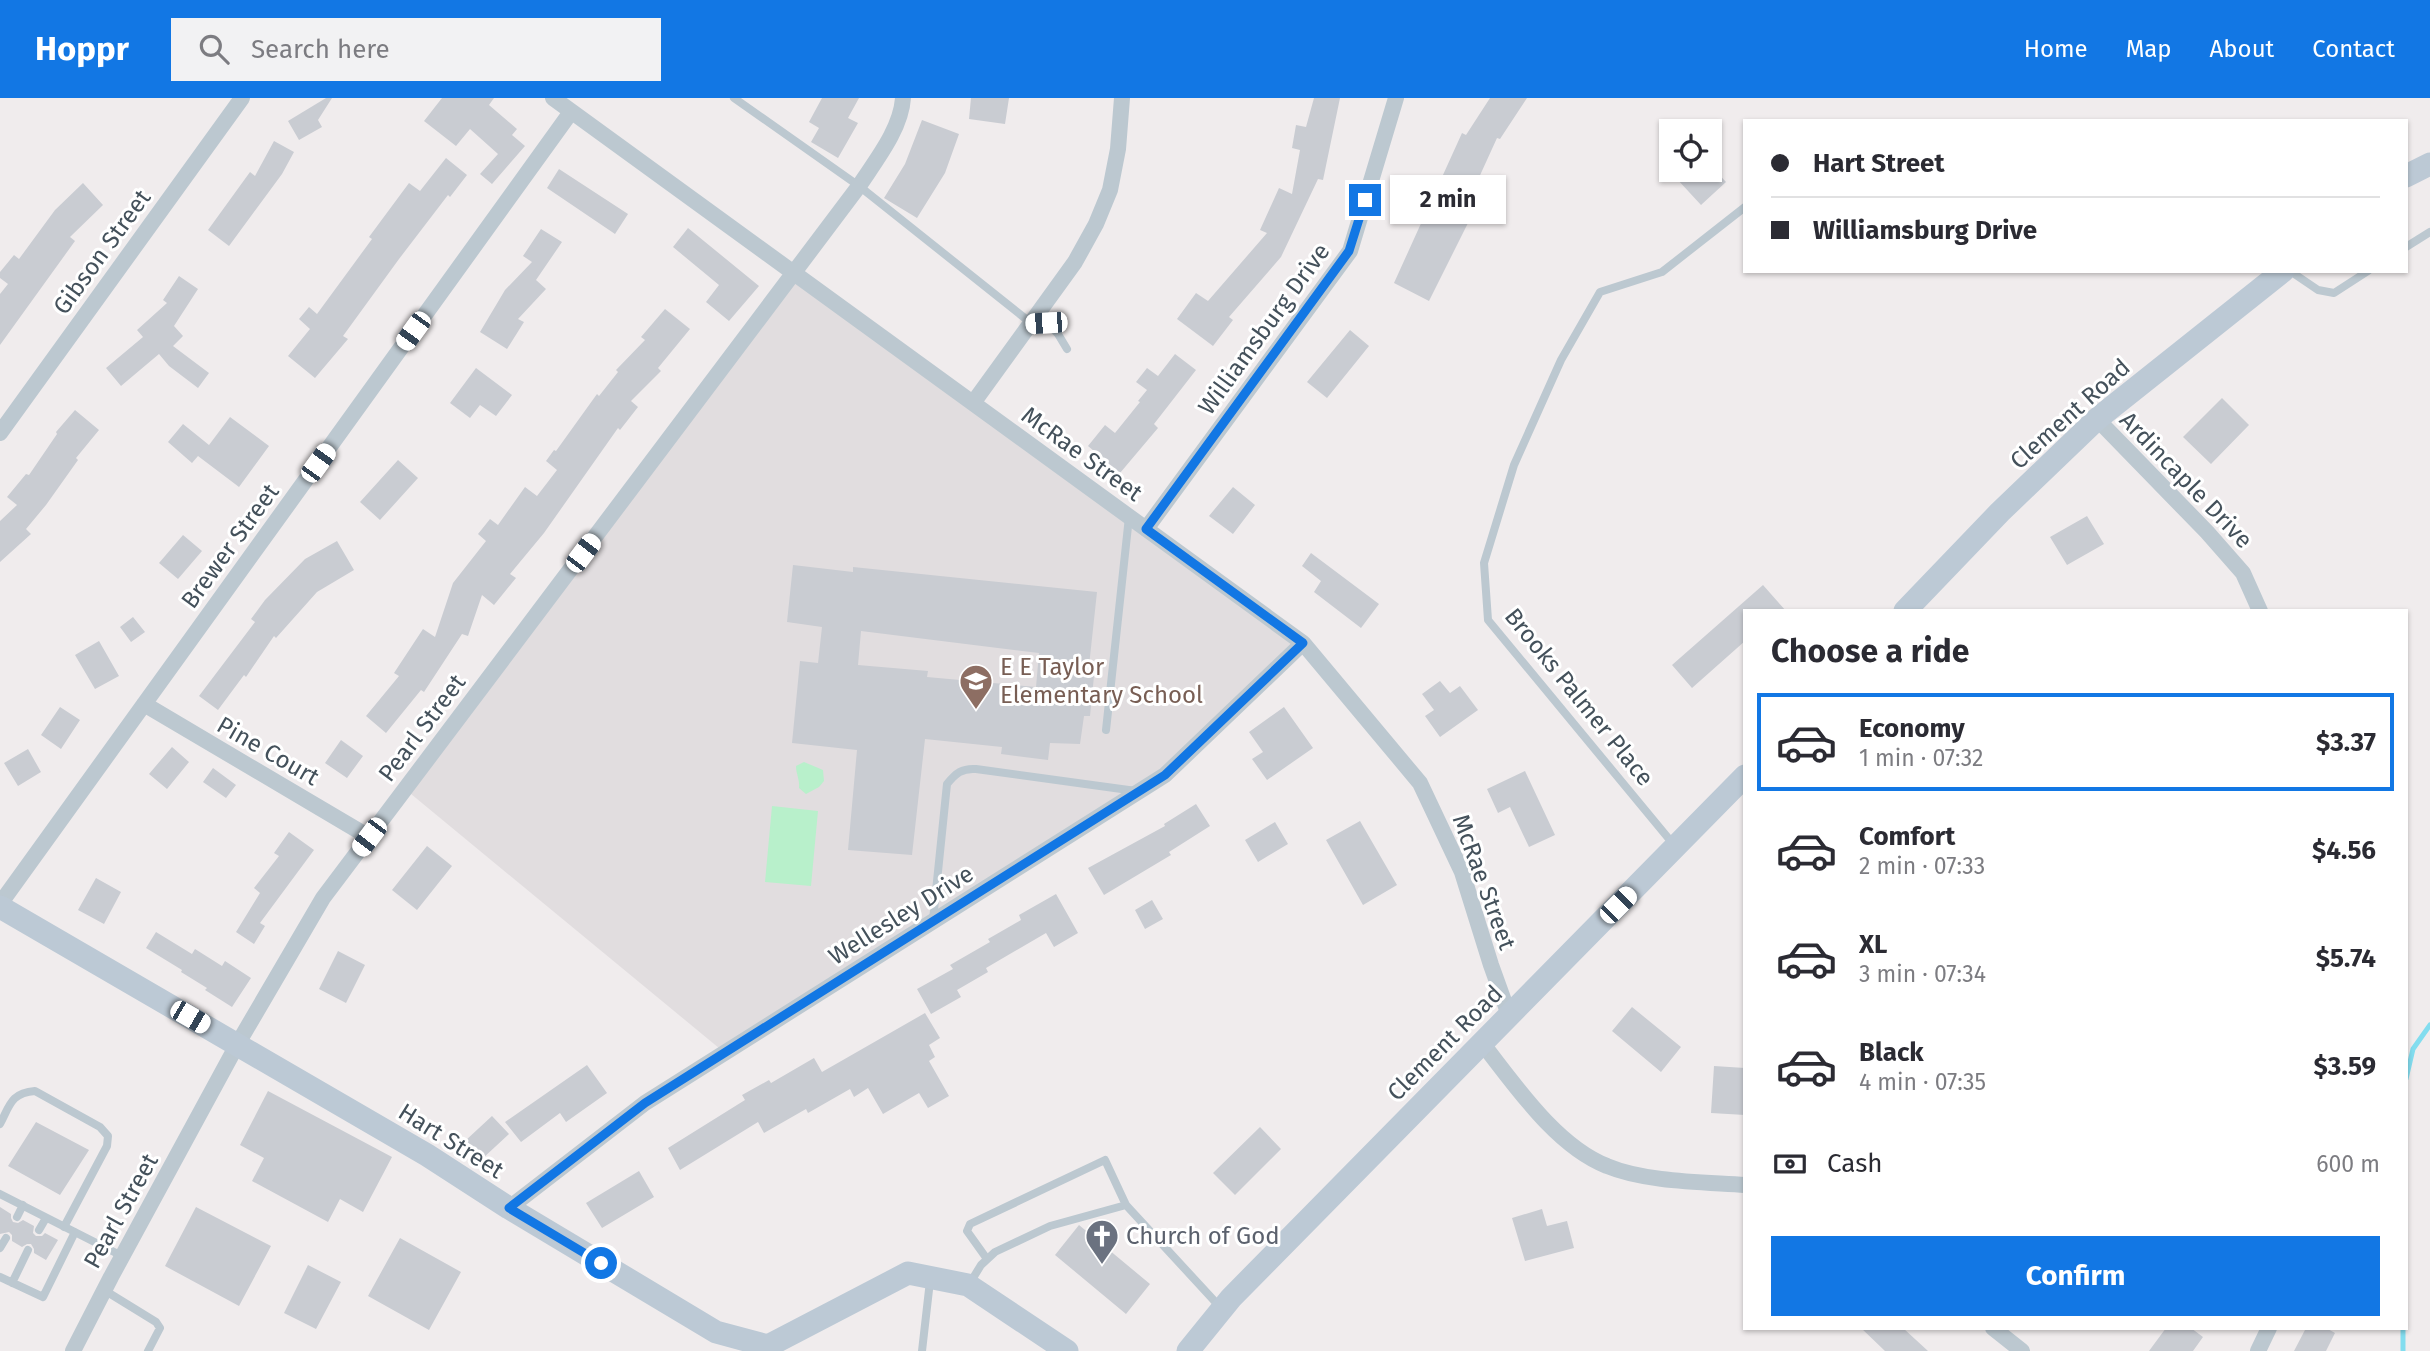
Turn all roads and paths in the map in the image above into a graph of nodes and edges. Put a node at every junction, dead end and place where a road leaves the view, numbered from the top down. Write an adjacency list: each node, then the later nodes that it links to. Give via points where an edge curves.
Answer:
1 (242, 98): 22 (street, Gibson Street)
2 (553, 98): 7 (street, McRae Street)
3 (734, 98): 10 (lane)
4 (903, 98): 10 (street, Pearl Street, via 887,143)
5 (1122, 98): 18 (street, via 1110,190 1075,262)
6 (1396, 98): 24 (street, Williamsburg Drive, via 1349,251)
7 (571, 112): 14 (street, McRae Street); 28 (street, Brewer Street)
8 (2430, 164): 9 (street)
9 (2408, 175)
10 (859, 186): 14 (street, Pearl Street); 18 (lane)
11 (1743, 209): 33 (lane, Brooks Palmer Place, via 1662,272 1600,292 1561,360 1514,465 1484,563 1488,620)
12 (2430, 232): 13 (lane)
13 (2408, 246)
14 (793, 273): 20 (street, McRae Street); 32 (street, Pearl Street)
15 (2280, 273): 21 (street, Clement Road)
16 (2293, 273): 17 (lane, via 2318,290 2334,293)
17 (2365, 273)
18 (1031, 323): 19 (lane, via 1046,323); 20 (street)
19 (1067, 349)
20 (973, 403): 23 (street, McRae Street)
21 (2097, 419): 25 (street, Clement Road); 26 (street, Ardincaple Drive, via 2243,573)
22 (0, 433)
23 (1129, 517): 24 (street, McRae Street); 29 (lane)
24 (1146, 529): 27 (street, McRae Street)
25 (1907, 609)
26 (2259, 609)
27 (1303, 643): 31 (street, Wellesley Drive, via 1165,775); 36 (street, McRae Street, via 1420,783 1461,872)
28 (144, 704): 32 (street, Pine Court); 34 (street, Brewer Street)
29 (1106, 730)
30 (1743, 778): 33 (street, Clement Road)
31 (1139, 792): 35 (street, Wellesley Drive); 35 (lane, via 976,769 955,774 947,783)
32 (369, 837): 38 (street, Pearl Street, via 323,898)
33 (1675, 847): 36 (street, Clement Road)
34 (0, 906): 38 (street, Hart Street)
35 (933, 922): 44 (street, Wellesley Drive, via 645,1103)
36 (1510, 1015): 37 (street, Clement Road)
37 (1482, 1043): 40 (street, via 1527,1101 1567,1142 1606,1166 1661,1179); 60 (street, Clement Road)
38 (237, 1045): 44 (street, Hart Street); 53 (street, Pearl Street)
39 (0, 1124): 47 (lane, via 15,1097 35,1091 108,1136)
40 (1743, 1185)
41 (0, 1194): 42 (lane)
42 (23, 1205): 45 (lane); 46 (lane)
43 (1126, 1205): 54 (lane, via 1050,1226); 54 (lane, via 1105,1160 970,1224 967,1231); 60 (lane)
44 (509, 1208): 56 (street, Hart Street, via 716,1332 768,1346 908,1273)
45 (17, 1217)
46 (46, 1218): 47 (lane); 48 (lane)
47 (64, 1227): 49 (lane)
48 (39, 1230)
49 (75, 1232): 53 (lane); 57 (lane, via 43,1297)
50 (6, 1238): 51 (lane)
51 (0, 1248)
52 (28, 1250): 57 (lane)
53 (122, 1256): 59 (street, Pearl Street)
54 (987, 1259): 58 (lane)
55 (0, 1277): 57 (lane)
56 (930, 1277): 58 (street, Hart Street); 65 (lane)
57 (12, 1283)
58 (968, 1285): 66 (street, Hart Street)
59 (103, 1290): 63 (street, Pearl Street); 64 (lane, via 156,1322 160,1328)
60 (1222, 1309): 67 (street, Clement Road)
61 (1996, 1330): 68 (street)
62 (2268, 1330): 69 (street)
63 (73, 1351)
64 (148, 1351)
65 (922, 1351)
66 (1067, 1351)
67 (1188, 1351)
68 (2022, 1351)
69 (2258, 1351)

